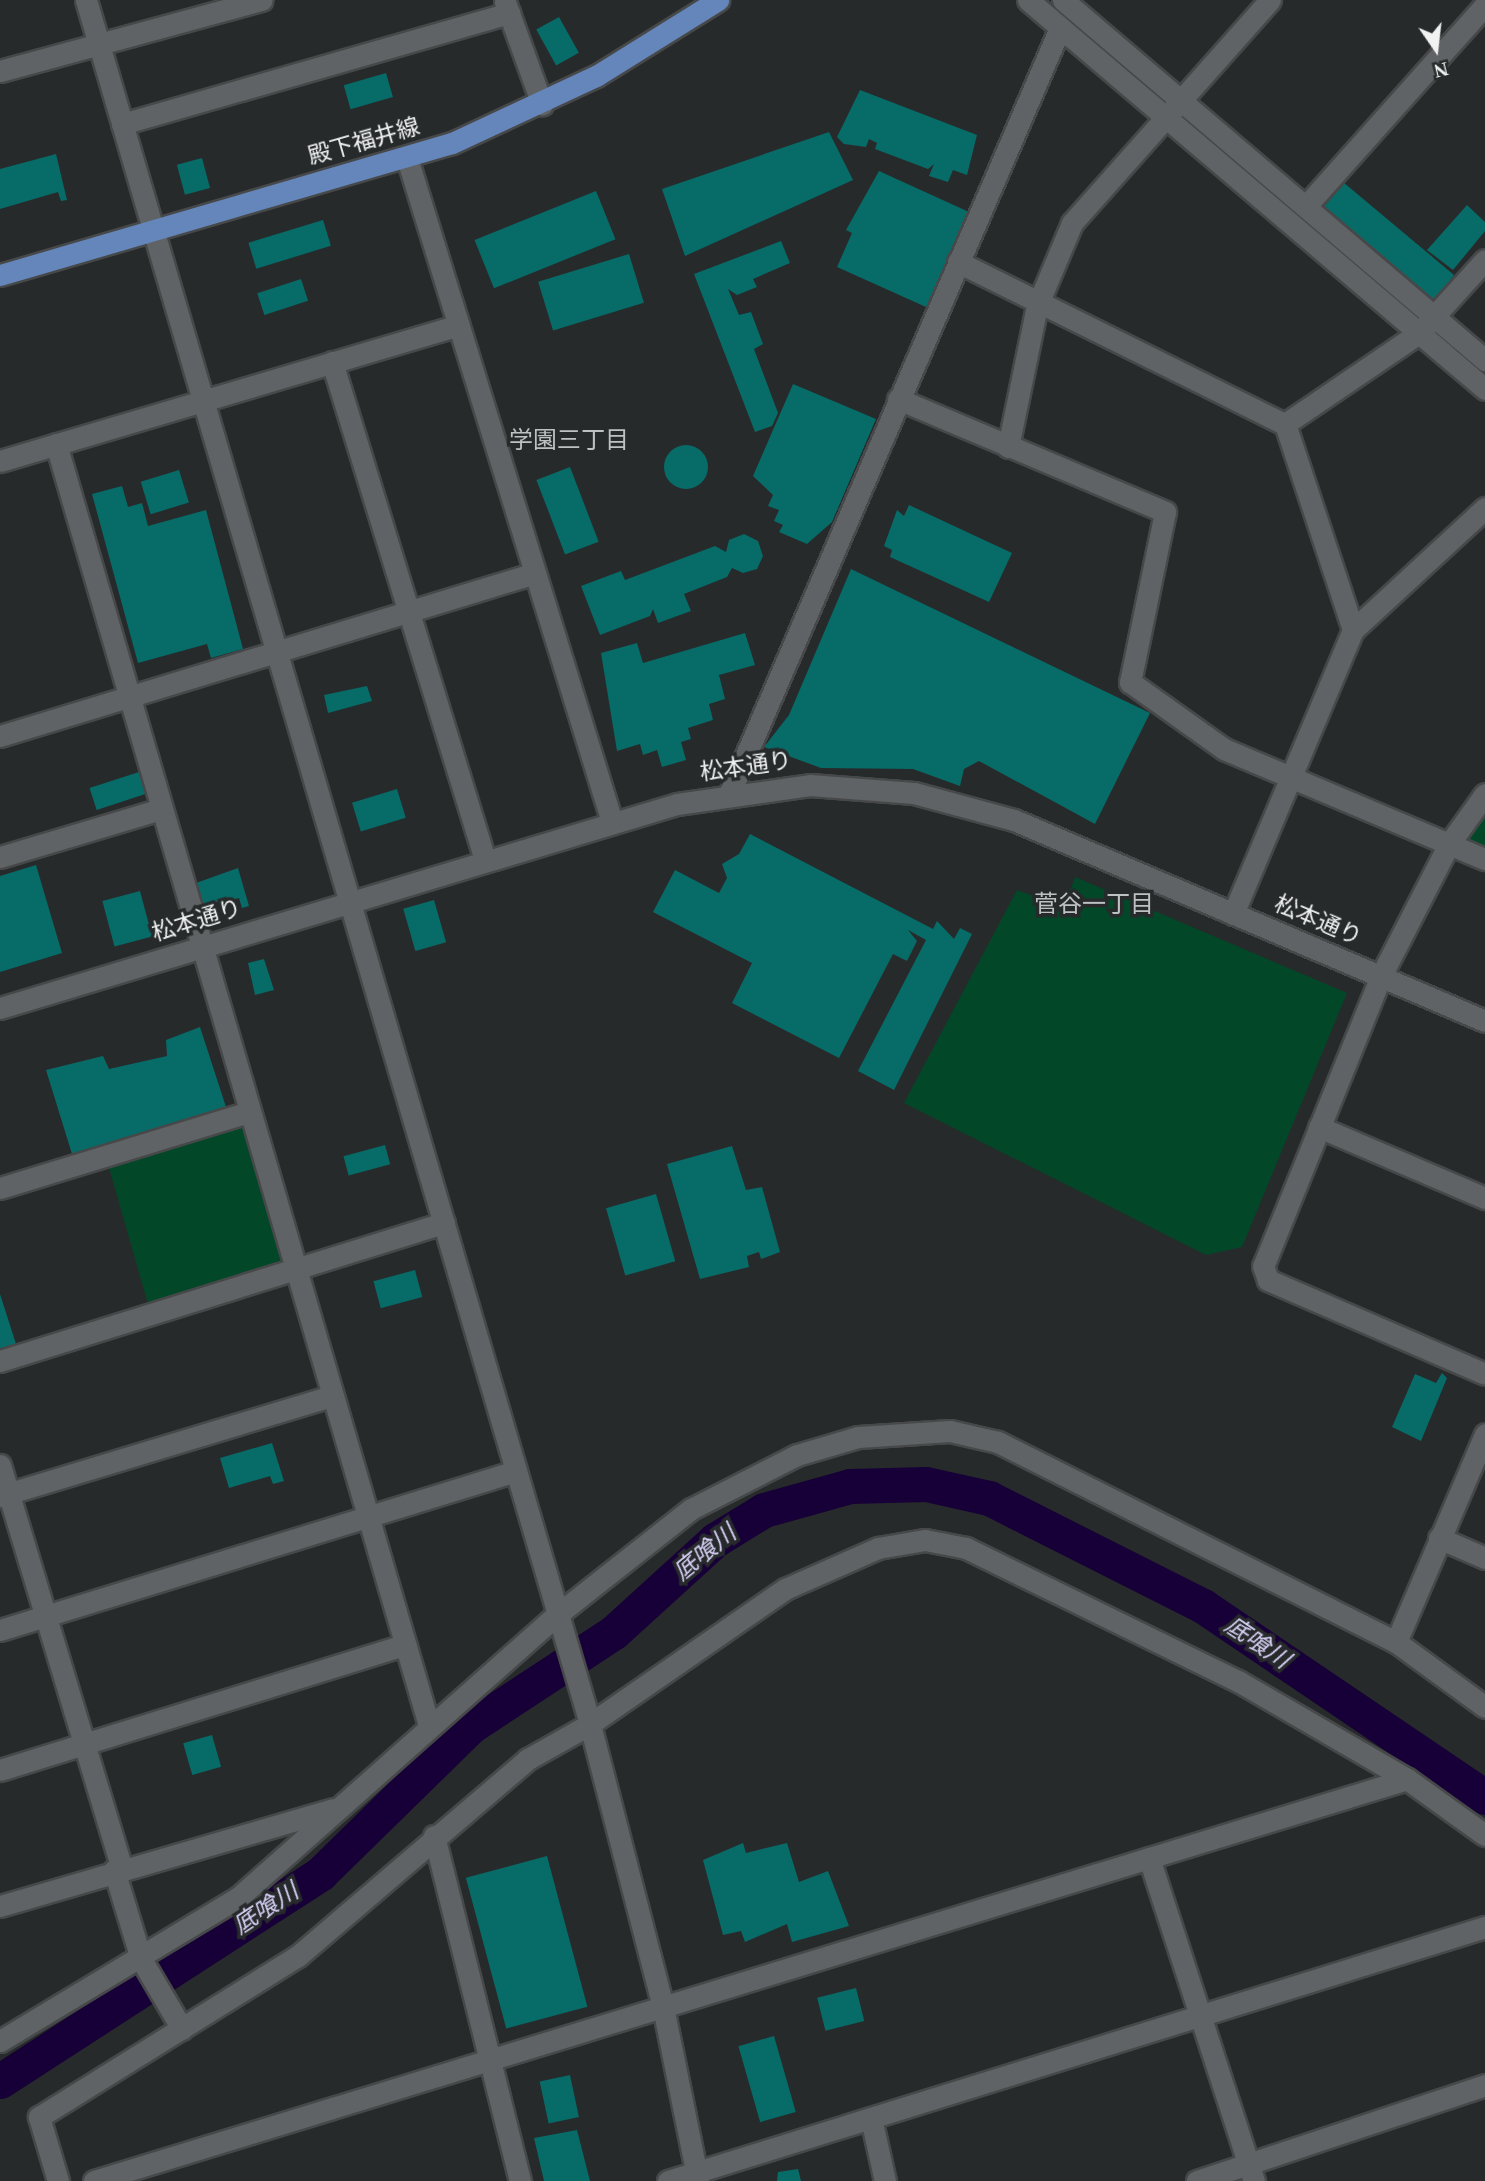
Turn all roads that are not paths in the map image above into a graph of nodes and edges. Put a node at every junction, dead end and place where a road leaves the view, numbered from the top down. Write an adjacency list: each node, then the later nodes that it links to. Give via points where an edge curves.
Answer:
1 (86, 0): 10 (street)
2 (262, 0): 10 (street)
3 (718, 0): 13 (main road, 殿下福井線)
4 (1028, 0): 9 (street)
5 (1063, 0): 12 (street)
6 (1270, 0): 12 (street)
7 (1485, 5): 17 (street)
8 (507, 6): 13 (street); 15 (street)
9 (1060, 28): 14 (street); 20 (street)
10 (99, 42): 11 (street); 15 (street)
11 (0, 71)
12 (1181, 101): 14 (street); 17 (street)
13 (542, 104): 16 (main road, 殿下福井線)
14 (1166, 118): 22 (street, via 1081,209); 25 (street)
15 (122, 124): 18 (street)
16 (407, 158): 18 (main road, 殿下福井線); 24 (street)
17 (1306, 206): 23 (street)
18 (153, 230): 21 (main road, 殿下福井線); 29 (street)
19 (1485, 260): 23 (street)
20 (958, 262): 22 (street); 30 (street)
21 (0, 275)
22 (1037, 306): 31 (street); 33 (street)
23 (1433, 316): 25 (street); 26 (street)
24 (458, 325): 27 (street); 36 (street)
25 (1419, 332): 28 (street); 31 (street)
26 (1485, 360)
27 (331, 362): 29 (street); 37 (street)
28 (1485, 389)
29 (203, 400): 32 (street); 39 (street)
30 (898, 400): 33 (street); 43 (street)
31 (1285, 424): 38 (street)
32 (56, 444): 34 (street); 40 (street)
33 (1008, 447): 42 (street, via 1165,512 1130,682 1224,749)
34 (0, 461)
35 (1485, 508): 38 (street)
36 (535, 573): 37 (street); 46 (street)
37 (407, 612): 39 (street); 50 (street)
38 (1353, 631): 42 (street)
39 (278, 652): 40 (street); 51 (street)
40 (129, 697): 41 (street); 45 (street)
41 (0, 736)
42 (1286, 780): 47 (street); 52 (street)
43 (730, 792): 46 (street, 松本通り); 52 (street, 松本通り, via 810,785 951,802 1014,820)
44 (1485, 794): 47 (street)
45 (161, 809): 48 (street); 53 (street)
46 (612, 822): 50 (street, 松本通り)
47 (1449, 844): 49 (street); 54 (street)
48 (0, 857)
49 (1485, 859)
50 (485, 860): 51 (street, 松本通り)
51 (349, 901): 53 (street, 松本通り); 61 (street)
52 (1233, 914): 54 (street, 松本通り)
53 (201, 947): 55 (street, 松本通り); 57 (street)
54 (1381, 976): 56 (street, 松本通り); 58 (street)
55 (0, 1009)
56 (1485, 1021)
57 (249, 1112): 59 (street); 62 (street)
58 (1319, 1127): 60 (street); 64 (street, via 1263,1266 1268,1280)
59 (0, 1188)
60 (1485, 1198)
61 (444, 1223): 62 (street); 68 (street)
62 (295, 1269): 63 (street); 65 (street)
63 (0, 1361)
64 (1485, 1374)
65 (332, 1396): 69 (street); 70 (street)
66 (1485, 1434): 71 (street)
67 (0, 1465): 69 (street)
68 (516, 1471): 70 (street); 74 (street)
69 (4, 1495): 73 (street)
70 (368, 1517): 73 (street); 77 (street)
71 (1439, 1538): 72 (street); 76 (street)
72 (1485, 1558)
73 (46, 1616): 75 (street); 81 (street)
74 (560, 1623): 76 (street, via 738,1481 858,1437 950,1431 998,1442 1068,1474); 79 (street); 80 (street)
75 (0, 1630)
76 (1396, 1642): 78 (street)
77 (405, 1644): 80 (street); 81 (street)
78 (1485, 1707)
79 (588, 1719): 83 (street, via 785,1589 878,1548 925,1540 966,1548 1238,1681); 86 (street, via 528,1759); 92 (street)
80 (429, 1725): 84 (street)
81 (84, 1744): 82 (street); 88 (street)
82 (0, 1770)
83 (1407, 1779): 85 (street); 87 (street)
84 (339, 1808): 88 (street); 91 (street, via 239,1897)
85 (1485, 1835)
86 (434, 1836): 94 (street, via 298,1956); 96 (street)
87 (1149, 1858): 92 (street); 93 (street)
88 (118, 1869): 89 (street); 91 (street)
89 (0, 1906)
90 (1485, 1927): 93 (street)
91 (143, 1963): 94 (street); 95 (street)
92 (663, 2007): 96 (street); 100 (street)
93 (1200, 2016): 98 (street); 99 (street)
94 (179, 2024): 101 (street, via 38,2117)
95 (0, 2041)
96 (492, 2059): 102 (street); 103 (street)
97 (1485, 2085): 99 (street)
98 (871, 2118): 100 (street); 105 (street)
99 (1251, 2173): 106 (street)
100 (697, 2177): 104 (street)
101 (58, 2181)
102 (94, 2181)
103 (520, 2181)
104 (668, 2181)
105 (885, 2181)
106 (1197, 2181)

